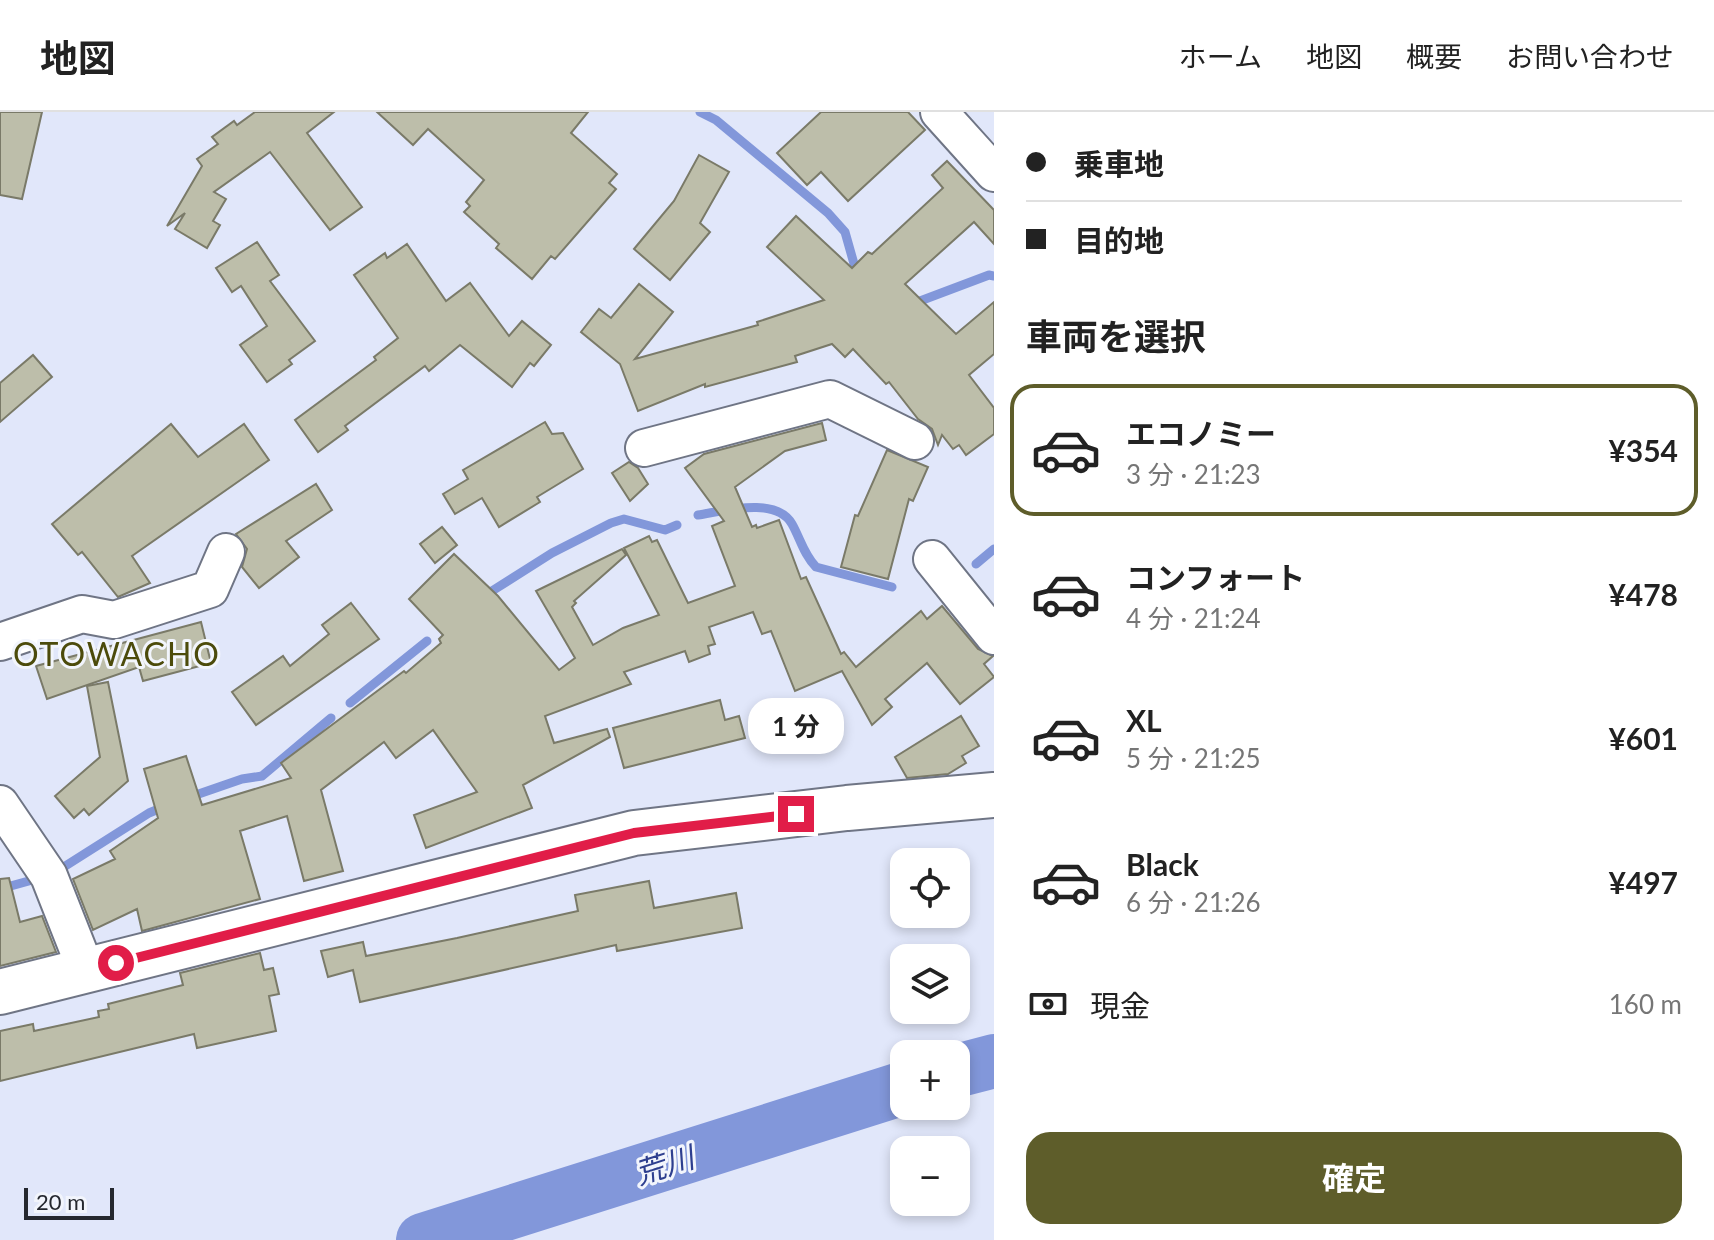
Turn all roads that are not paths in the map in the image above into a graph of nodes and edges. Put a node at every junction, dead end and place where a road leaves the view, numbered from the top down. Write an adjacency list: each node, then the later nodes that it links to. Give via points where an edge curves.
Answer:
1 (939, 112): 2 (street)
2 (988, 154)
3 (915, 441): 4 (street, via 830,399)
4 (644, 448)
5 (226, 552): 8 (street, via 210,589 114,620 82,614)
6 (932, 559): 7 (street)
7 (994, 636)
8 (0, 642)
9 (994, 795): 11 (street, via 634,833)
10 (0, 804): 11 (street, via 49,876)
11 (86, 970): 12 (street)
12 (0, 992)

